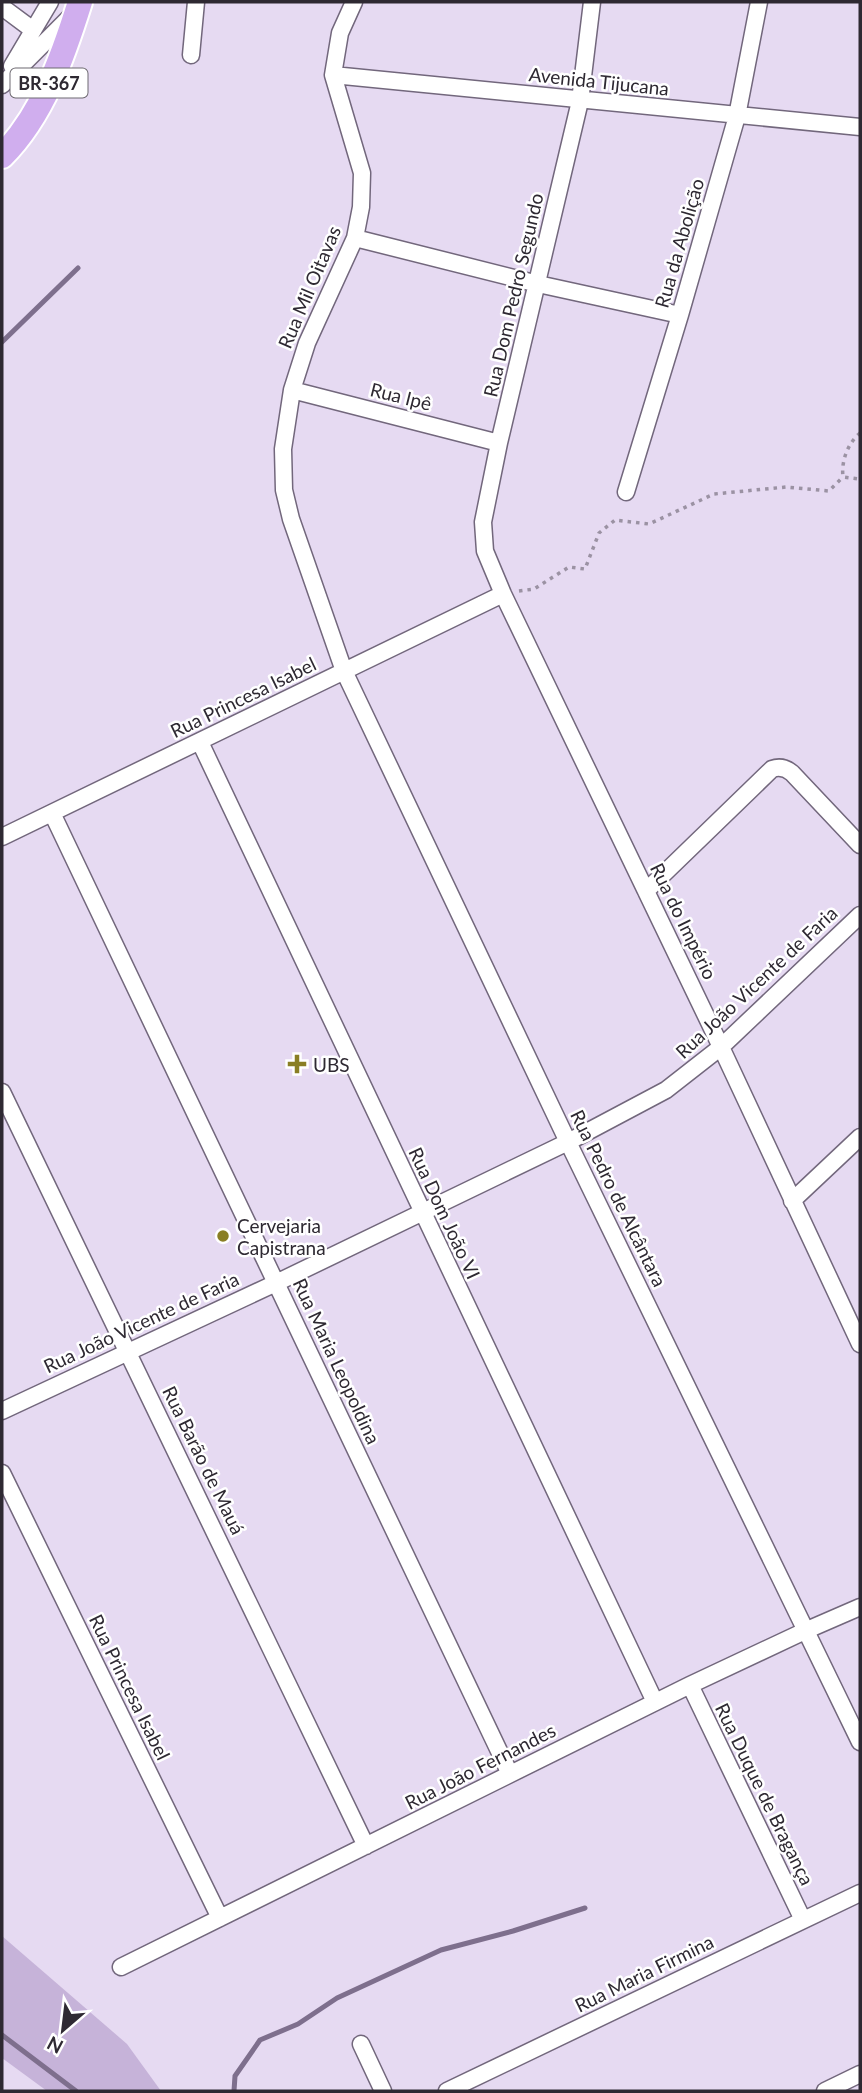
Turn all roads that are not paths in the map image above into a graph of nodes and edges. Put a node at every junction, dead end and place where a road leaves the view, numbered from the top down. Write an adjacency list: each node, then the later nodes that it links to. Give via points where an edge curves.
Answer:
1 (50, 2): 8 (street)
2 (196, 2): 9 (street)
3 (354, 2): 10 (street, Rua Mil Oitavas, via 340,33)
4 (592, 2): 12 (street, Rua Dom Pedro Segundo)
5 (759, 2): 13 (street, Rua da Abolição)
6 (79, 6): 11 (street); 15 (highway, BR-367, via 40,102)
7 (2, 8): 8 (street)
8 (33, 30): 11 (street)
9 (191, 55)
10 (333, 75): 12 (street, Avenida Tijucana); 16 (street, Rua Mil Oitavas, via 362,173)
11 (2, 85)
12 (580, 101): 13 (street, Avenida Tijucana); 17 (street, Rua Dom Pedro Segundo)
13 (737, 116): 14 (street, Avenida Tijucana); 18 (street, Rua da Abolição)
14 (860, 127)
15 (2, 156)
16 (355, 237): 17 (street); 19 (street, Rua Mil Oitavas, via 307,343)
17 (538, 284): 18 (street); 20 (street, Rua Dom Pedro Segundo)
18 (680, 316): 21 (street, Rua da Abolição)
19 (292, 390): 20 (street, Rua Ipê); 23 (street, Rua Mil Oitavas, via 284,490)
20 (499, 443): 22 (street, Rua Dom Pedro Segundo, via 482,532)
21 (626, 492)
22 (503, 594): 23 (street, Rua Princesa Isabel); 28 (street, Rua do Império)
23 (344, 671): 24 (street, Rua Princesa Isabel); 33 (street, Rua Pedro de Alcântara)
24 (200, 741): 25 (street, Rua Princesa Isabel); 35 (street, Rua Dom João VI)
25 (52, 814): 26 (street, Rua Princesa Isabel); 36 (street, Rua Maria Leopoldina)
26 (2, 837)
27 (860, 845): 28 (street, via 792,773 785,768 772,769)
28 (646, 891): 30 (street, Rua do Império)
29 (860, 915): 30 (street, Rua João Vicente de Faria)
30 (721, 1047): 33 (street, Rua João Vicente de Faria, via 666,1090); 34 (street, Rua do Império)
31 (2, 1091): 38 (street, Rua Barão de Mauá)
32 (860, 1137): 34 (street)
33 (568, 1142): 35 (street, Rua João Vicente de Faria); 42 (street, Rua Pedro de Alcântara)
34 (792, 1201): 37 (street, Rua do Império)
35 (421, 1212): 36 (street, Rua João Vicente de Faria); 44 (street, Rua Dom João VI)
36 (276, 1283): 38 (street, Rua João Vicente de Faria); 46 (street, Rua Maria Leopoldina)
37 (860, 1344)
38 (128, 1351): 39 (street, Rua João Vicente de Faria); 47 (street, Rua Barão de Mauá)
39 (2, 1411)
40 (2, 1473): 49 (street, Rua Princesa Isabel)
41 (860, 1607): 42 (street, Rua João Fernandes)
42 (807, 1630): 43 (street, Rua João Fernandes); 45 (street, Rua Pedro de Alcântara)
43 (690, 1685): 44 (street, Rua João Fernandes); 50 (street, Rua Duque de Bragança)
44 (655, 1702): 46 (street, Rua João Fernandes)
45 (860, 1742)
46 (510, 1774): 47 (street, Rua João Fernandes)
47 (366, 1846): 49 (street, Rua João Fernandes)
48 (860, 1893): 50 (street, Rua Maria Firmina)
49 (220, 1918): 51 (street, Rua João Fernandes)
50 (803, 1920): 56 (street, Rua Maria Firmina)
51 (121, 1967)
52 (361, 2043): 55 (street)
53 (860, 2074): 54 (street)
54 (844, 2087): 57 (street)
55 (383, 2091)
56 (447, 2091)
57 (825, 2091)

